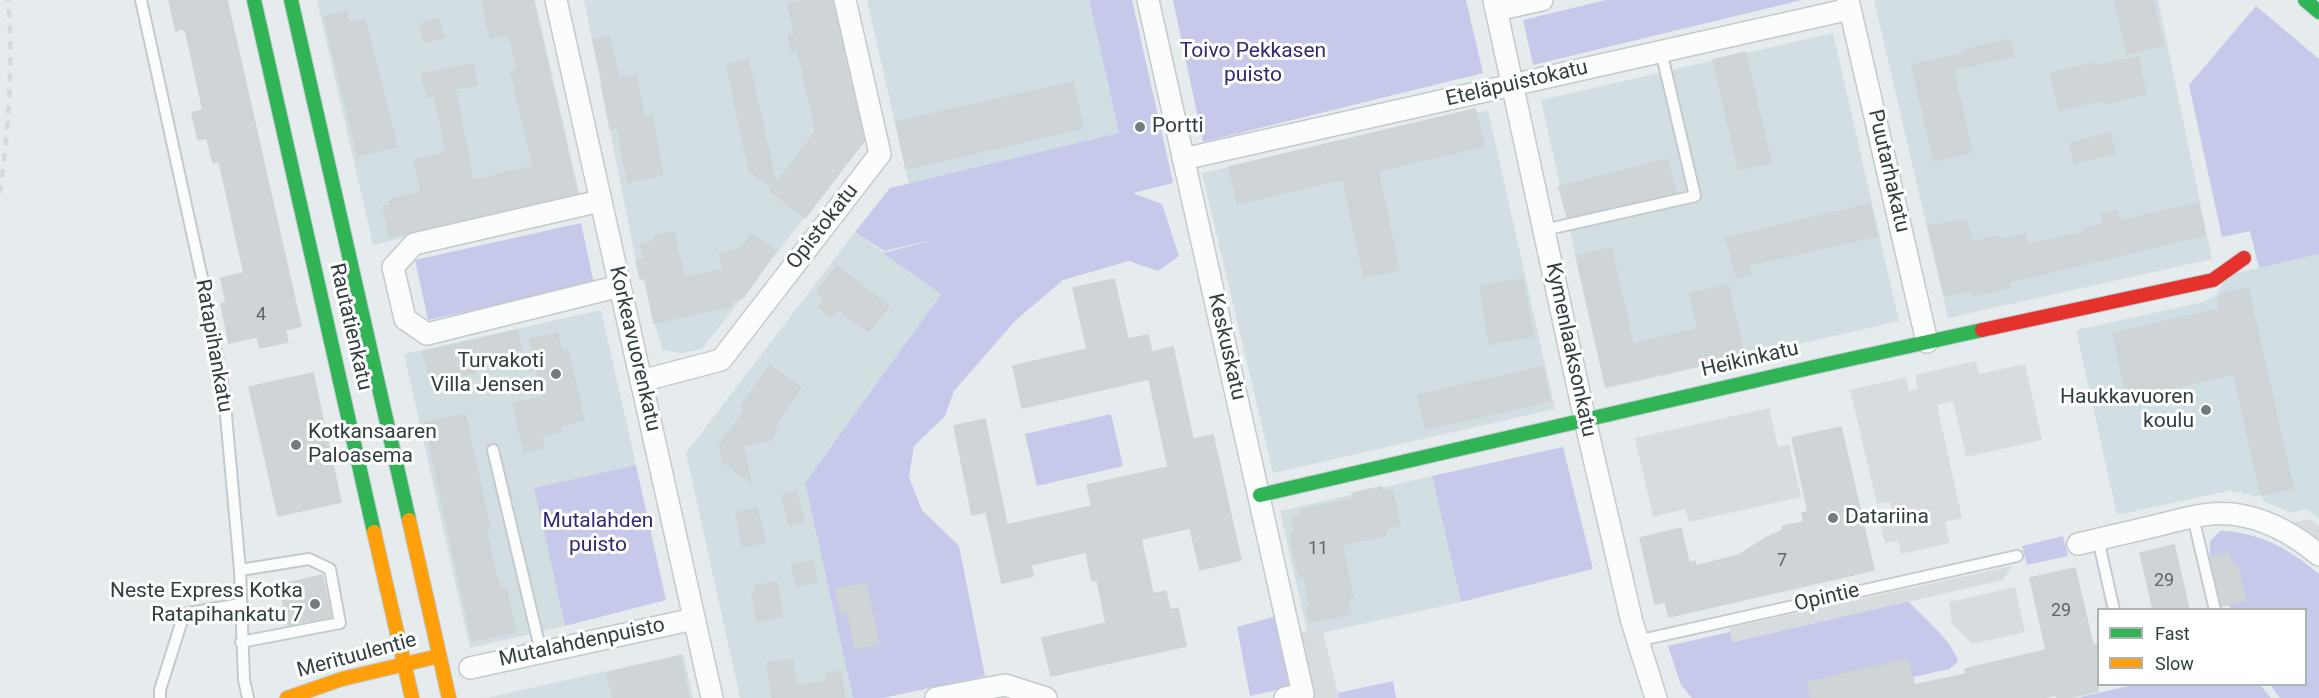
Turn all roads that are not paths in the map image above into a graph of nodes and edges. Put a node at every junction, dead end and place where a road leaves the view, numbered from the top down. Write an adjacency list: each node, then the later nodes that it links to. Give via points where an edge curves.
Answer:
1 (141, 0): 28 (lane, Ratapihankatu, via 224,393)
2 (254, 0): 37 (main road, Rautatienkatu)
3 (291, 0): 36 (main road, Rautatienkatu)
4 (556, 0): 15 (street, Korkeavuorenkatu)
5 (845, 0): 20 (street, Opistokatu, via 880,154 721,360)
6 (1148, 0): 14 (street, Keskuskatu)
7 (1542, 0): 10 (street)
8 (2306, 0): 11 (main road)
9 (1849, 4): 12 (street, Eteläpuistokatu); 19 (street, Puutarhakatu)
10 (1495, 5): 13 (street, Kymenlaaksonkatu)
11 (2319, 12)
12 (1661, 51): 13 (street, Eteläpuistokatu); 16 (lane, via 1695,196)
13 (1512, 86): 14 (street, Eteläpuistokatu); 16 (street, Kymenlaaksonkatu)
14 (1183, 159): 23 (street, Keskuskatu)
15 (600, 201): 18 (street, Korkeavuorenkatu); 18 (street, via 414,244 393,267 405,319 427,334)
16 (1544, 230): 21 (street, Kymenlaaksonkatu)
17 (2244, 258): 19 (main road, Heikinkatu, via 2213,280)
18 (620, 286): 20 (street, Korkeavuorenkatu)
19 (1927, 342): 21 (main road, Heikinkatu)
20 (641, 381): 32 (street, Korkeavuorenkatu)
21 (1585, 420): 23 (main road, Heikinkatu); 33 (street, Kymenlaaksonkatu)
22 (493, 450): 35 (lane)
23 (1260, 495): 40 (street, Keskuskatu)
24 (2193, 517): 25 (street); 26 (street, via 2216,513 2250,517 2288,532); 31 (lane)
25 (2088, 542): 30 (lane)
26 (2319, 555)
27 (2017, 556): 33 (lane, Opintie)
28 (240, 570): 29 (lane, Ratapihankatu); 34 (lane, via 309,559 330,569 340,623)
29 (240, 604): 34 (lane, Ratapihankatu); 42 (lane, via 184,614)
30 (2114, 608)
31 (2215, 608)
32 (694, 619): 35 (street, Mutalahdenpuisto); 45 (street, Korkeavuorenkatu)
33 (1637, 641): 48 (street, Kymenlaaksonkatu)
34 (241, 642): 43 (lane, Ratapihankatu)
35 (541, 652): 38 (street, Mutalahdenpuisto)
36 (439, 656): 37 (main road, Merituulentie); 39 (main road, Rautatienkatu)
37 (404, 664): 41 (main road, Rautatienkatu); 44 (main road, Merituulentie)
38 (470, 668)
39 (448, 693): 41 (main road)
40 (1294, 696)
41 (408, 697)
42 (160, 698)
43 (248, 698)
44 (287, 698)
45 (712, 698)
46 (936, 698): 47 (street, via 1005,685)
47 (1046, 698)
48 (1656, 698)

